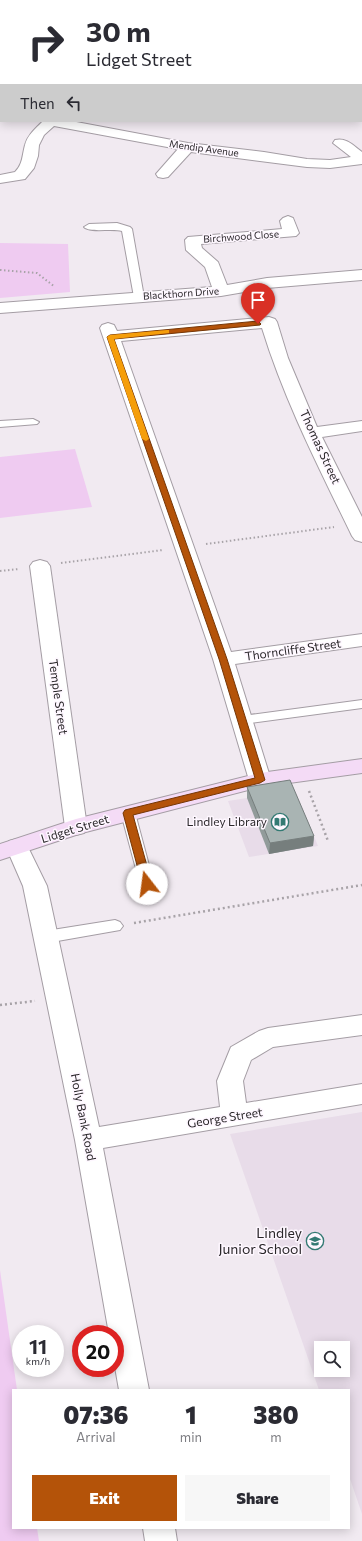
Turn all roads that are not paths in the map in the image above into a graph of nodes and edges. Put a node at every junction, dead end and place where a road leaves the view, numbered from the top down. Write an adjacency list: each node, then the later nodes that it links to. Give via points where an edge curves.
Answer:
1 (49, 122): 3 (street, Mendip Avenue); 8 (street, via 38,133 32,145 27,168 20,176)
2 (116, 122): 3 (street)
3 (103, 132): 5 (street, Mendip Avenue)
4 (340, 143): 6 (street, Mendip Avenue)
5 (188, 147): 6 (street, Mendip Avenue, via 307,163 330,164); 7 (street)
6 (362, 159)
7 (163, 174)
8 (0, 179)
9 (288, 221): 12 (street, Birchwood Close, via 291,233 193,240 194,250 212,265)
10 (89, 227): 13 (lane, via 117,226 127,229)
11 (362, 275): 12 (street, Blackthorn Drive, via 267,283)
12 (221, 290): 13 (street, Blackthorn Drive)
13 (139, 297): 14 (street, Blackthorn Drive)
14 (0, 308)
15 (33, 422): 16 (lane)
16 (0, 424)
17 (362, 426): 18 (street)
18 (311, 433): 19 (street, Thomas Street); 22 (street, Thomas Street, via 280,358 269,322 109,333)
19 (359, 530)
20 (40, 566): 28 (street, Temple Street)
21 (362, 640): 22 (street, Thorncliffe Street)
22 (223, 659): 24 (street)
23 (362, 704): 24 (lane)
24 (242, 720): 26 (street)
25 (361, 768): 26 (street, Lidget Street)
26 (260, 780): 27 (street, Lidget Street)
27 (128, 813): 28 (street, Lidget Street); 30 (lane)
28 (76, 827): 29 (street, Lidget Street)
29 (5, 849): 32 (street, Holly Bank Road, via 35,886)
30 (147, 884)
31 (116, 926): 32 (lane)
32 (46, 937): 36 (street, Holly Bank Road)
33 (362, 1025): 35 (street, via 268,1038 240,1054 230,1081)
34 (362, 1094): 35 (street, George Street)
35 (234, 1116): 36 (street, George Street)
36 (88, 1140): 37 (street, Holly Bank Road)
37 (134, 1389)
38 (159, 1529): 39 (street)
39 (161, 1541)

